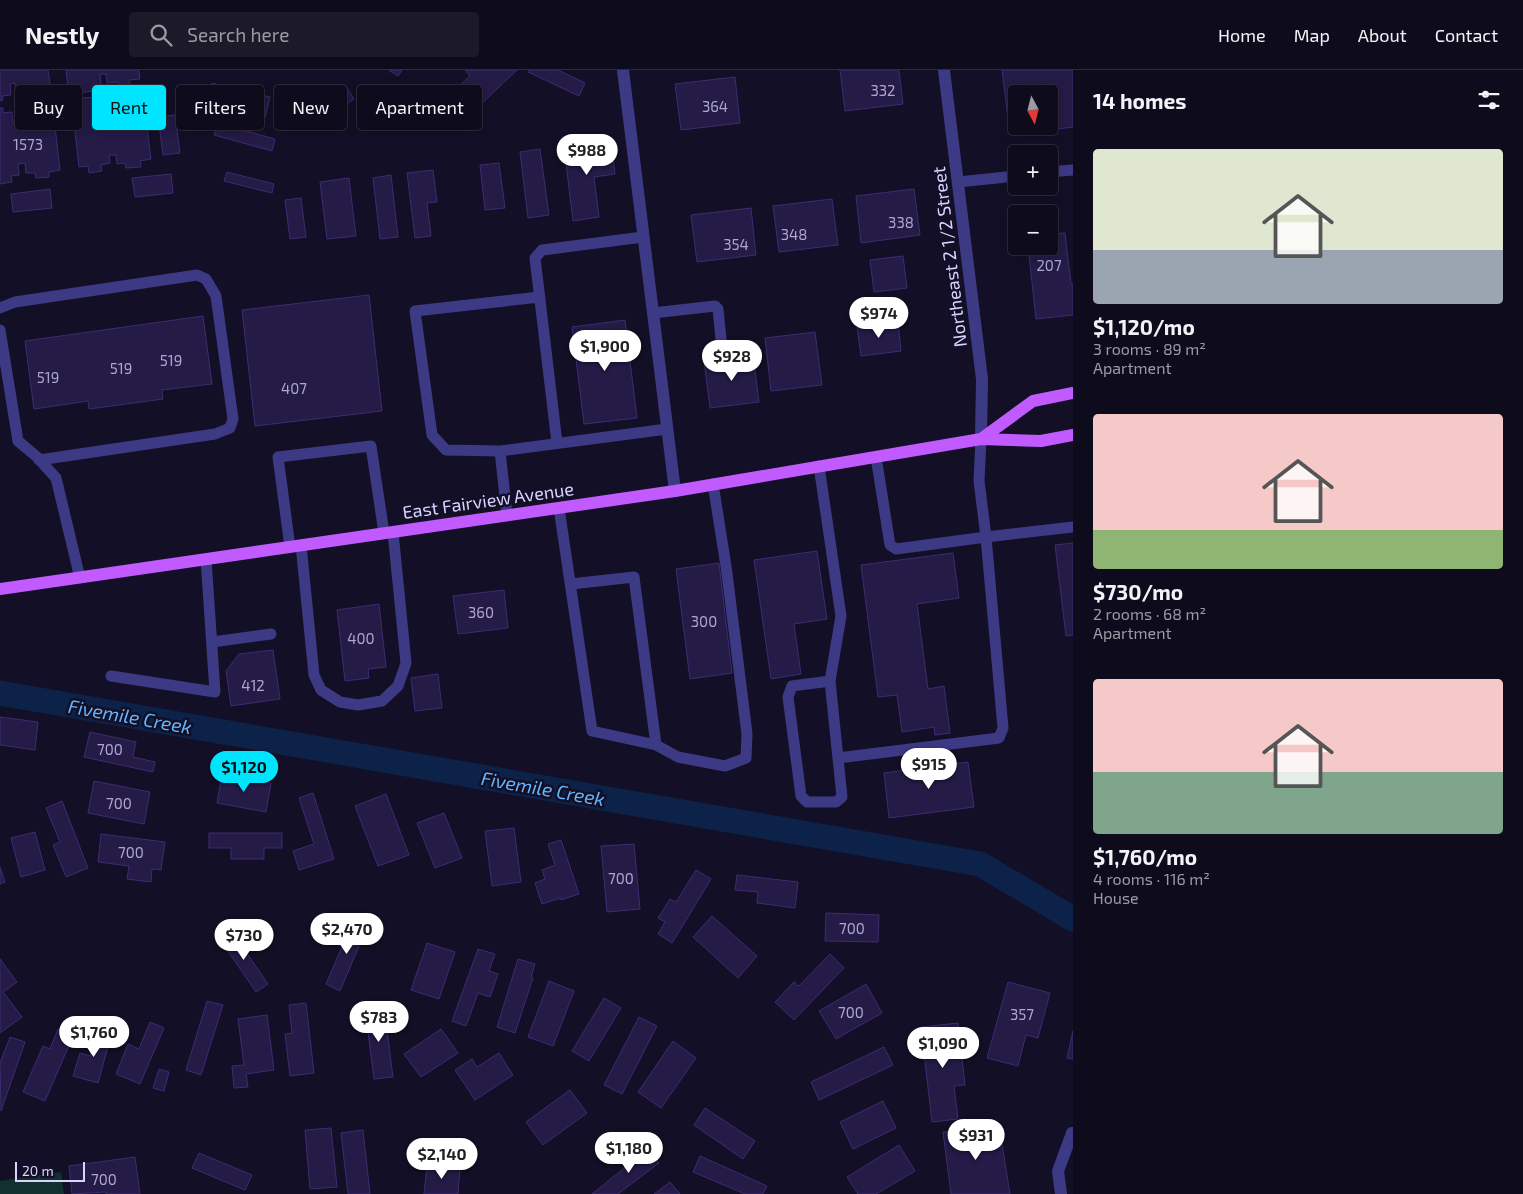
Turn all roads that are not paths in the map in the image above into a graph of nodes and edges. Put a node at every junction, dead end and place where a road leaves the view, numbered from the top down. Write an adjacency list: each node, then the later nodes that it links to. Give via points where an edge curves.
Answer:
1 (623, 70): 7 (street)
2 (944, 70): 6 (street, Northeast 2 1/2 Street)
3 (1073, 170): 4 (lane)
4 (1058, 171)
5 (1008, 177): 6 (lane)
6 (958, 182): 16 (street, Northeast 2 1/2 Street, via 982,379)
7 (643, 236): 8 (lane, via 542,250 535,258); 10 (street)
8 (540, 296): 17 (lane); 18 (lane, via 415,311 432,435 446,450)
9 (0, 308): 20 (lane, via 15,302 197,275 206,279 216,296 233,419 230,428 215,434)
10 (653, 313): 12 (lane, via 714,306 718,309); 14 (street)
11 (0, 330): 20 (lane, via 18,441)
12 (722, 349)
13 (1073, 393): 16 (main road, East Fairview Avenue, via 1033,401)
14 (667, 429): 17 (lane); 23 (street)
15 (1073, 435): 16 (main road, East Fairview Avenue, via 1041,441)
16 (981, 440): 19 (main road, East Fairview Avenue); 28 (lane, via 979,481)
17 (557, 443): 18 (lane)
18 (500, 450): 25 (lane)
19 (876, 457): 21 (main road, East Fairview Avenue); 28 (lane, via 890,546 896,549)
20 (40, 460): 31 (lane, via 56,478)
21 (819, 466): 22 (main road, East Fairview Avenue); 37 (lane, via 841,616)
22 (713, 484): 23 (main road, East Fairview Avenue); 38 (lane, via 747,734 746,758 725,766 678,757)
23 (675, 491): 24 (main road, East Fairview Avenue)
24 (560, 508): 25 (main road, East Fairview Avenue); 32 (lane)
25 (507, 515): 27 (main road, East Fairview Avenue)
26 (1073, 526): 28 (lane)
27 (388, 532): 29 (main road, East Fairview Avenue); 29 (lane, via 371,446 278,457); 29 (lane, via 406,663 398,686 382,701 340,702 321,690 314,675)
28 (986, 537): 39 (lane, via 1003,728 999,738)
29 (296, 546): 30 (main road, East Fairview Avenue)
30 (206, 559): 31 (main road, East Fairview Avenue); 35 (lane)
31 (80, 578): 33 (main road, East Fairview Avenue)
32 (571, 584): 38 (lane, via 592,731); 38 (lane, via 634,577)
33 (0, 589)
34 (271, 634): 35 (lane)
35 (212, 642): 36 (lane, via 215,692)
36 (111, 676)
37 (830, 680): 39 (lane); 39 (lane, via 792,686 788,697 801,796 807,802 836,802 842,797)
38 (656, 745)
39 (838, 758)
40 (1072, 1133): 41 (street, via 1058,1171)
41 (1061, 1194)

